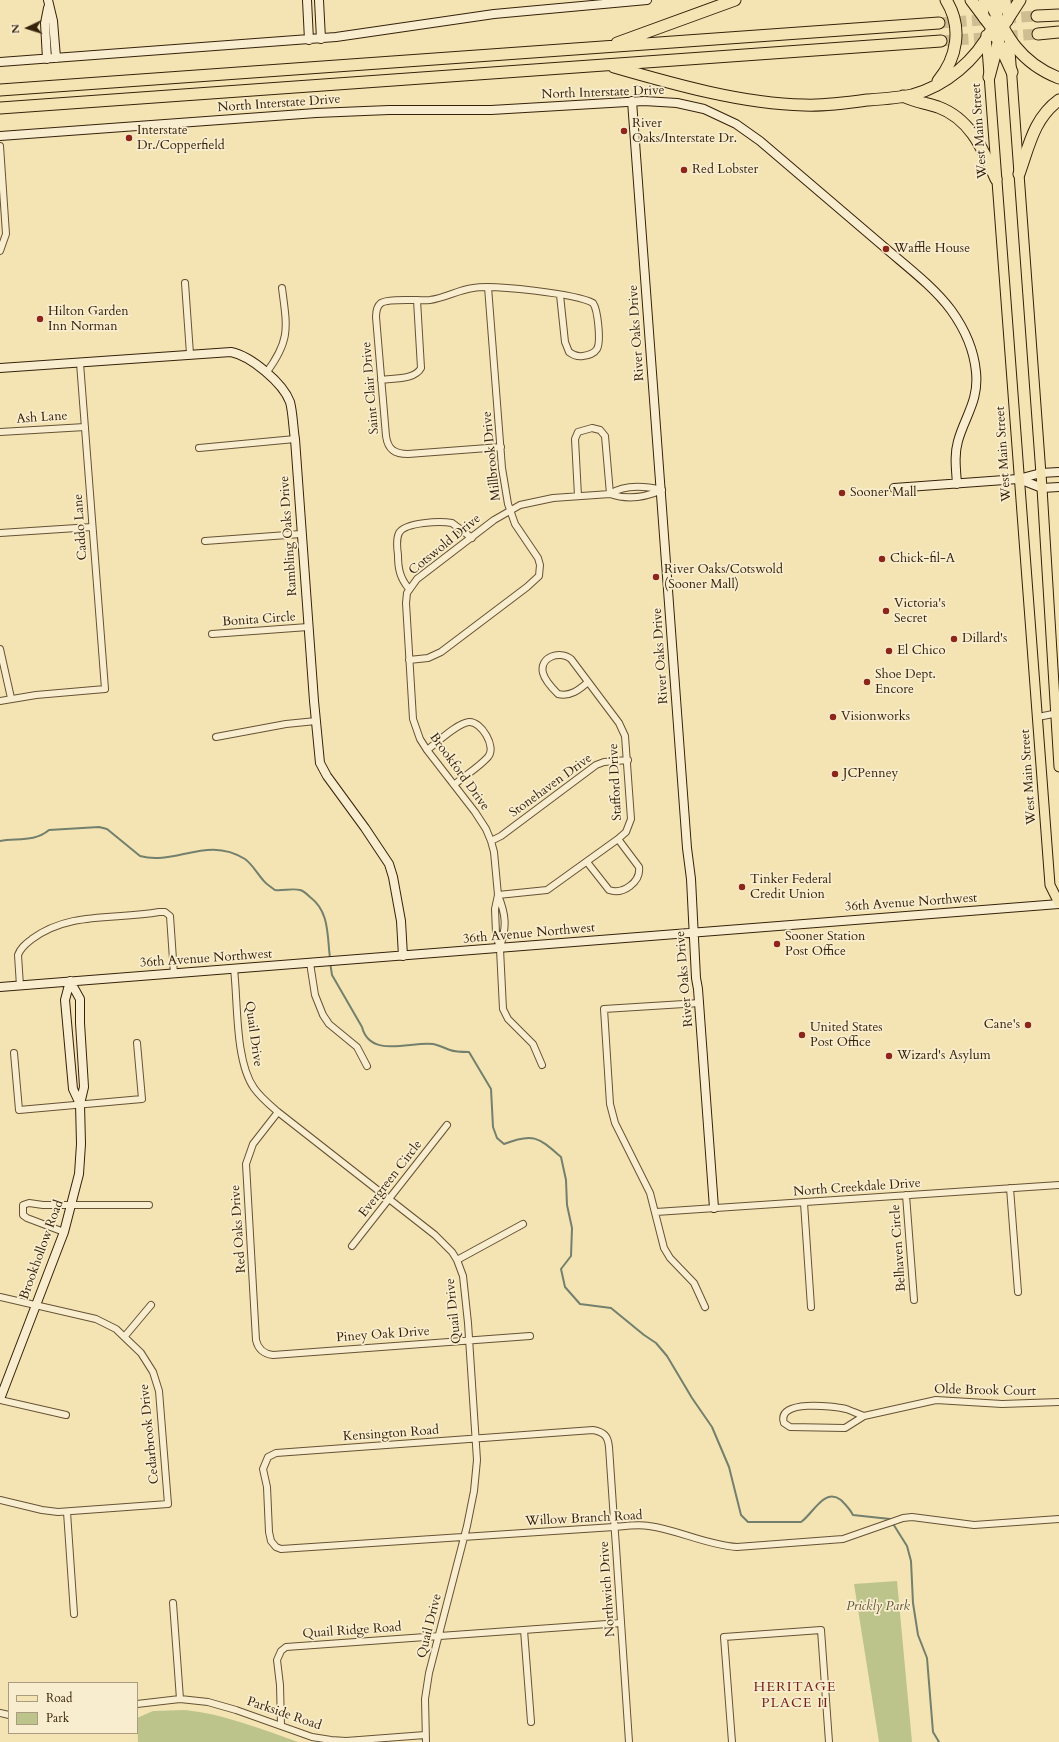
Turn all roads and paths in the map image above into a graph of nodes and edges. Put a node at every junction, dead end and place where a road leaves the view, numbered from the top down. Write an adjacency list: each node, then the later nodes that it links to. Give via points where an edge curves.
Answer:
1 (307, 0): 24 (main road)
2 (319, 0): 22 (main road)
3 (647, 0): 22 (main road, via 494,14)
4 (735, 0): 27 (highway)
5 (946, 0): 35 (highway, via 956,35 950,63)
6 (971, 0): 16 (highway)
7 (983, 0): 16 (main road, West Main Street)
8 (990, 0): 14 (highway)
9 (1000, 0): 14 (highway)
10 (1006, 0): 18 (main road)
11 (1020, 0): 18 (highway)
12 (48, 2): 28 (main road, via 53,21); 29 (main road)
13 (1059, 14): 15 (highway)
14 (997, 15): 18 (highway)
15 (1037, 16)
16 (984, 17): 18 (highway); 23 (main road, West Main Street)
17 (939, 23): 27 (highway)
18 (1001, 25): 21 (highway); 23 (highway); 26 (highway)
19 (1059, 32): 20 (highway)
20 (1038, 34)
21 (1009, 38): 32 (main road); 34 (highway, via 1026,59)
22 (321, 39): 24 (main road)
23 (986, 39): 33 (main road, West Main Street); 35 (highway, via 963,66)
24 (309, 40): 28 (main road)
25 (941, 41): 31 (highway)
26 (998, 41): 32 (highway); 33 (highway)
27 (605, 47): 36 (highway)
28 (56, 58): 29 (main road)
29 (48, 59): 30 (main road)
30 (0, 62)
31 (606, 65): 37 (highway, via 740,98 780,104 823,105); 40 (highway)
32 (1012, 72): 43 (main road)
33 (989, 77): 44 (main road, West Main Street)
34 (1059, 78)
35 (934, 87): 37 (highway)
36 (0, 90)
37 (903, 96): 44 (highway, via 938,107 959,119 977,140)
38 (1059, 100): 43 (highway, via 1039,120 1032,133)
39 (632, 101): 41 (main road, North Interstate Drive, via 491,110 324,112); 64 (main road, North Interstate Drive, via 691,105 736,124 796,172 944,301 965,333 974,358 977,380 975,398 956,451); 68 (main road, River Oaks Drive)
40 (0, 108)
41 (0, 136)
42 (0, 146): 45 (street, via 6,234)
43 (1019, 174): 62 (main road)
44 (996, 179): 63 (main road, West Main Street)
45 (0, 251)
46 (185, 283): 51 (street)
47 (488, 287): 49 (street); 50 (street); 59 (street, Millbrook Drive)
48 (282, 288): 54 (street, via 286,337 282,350)
49 (560, 295): 49 (street, via 568,352 575,356 594,353 599,341 595,306 585,300)
50 (417, 300): 55 (street, via 421,368 416,374); 55 (street, Saint Clair Drive, via 384,302 377,308)
51 (190, 354): 52 (main road, Rambling Oaks Drive); 54 (main road, Rambling Oaks Drive, via 236,353)
52 (80, 363): 53 (main road, Rambling Oaks Drive); 56 (street, Caddo Lane)
53 (0, 368)
54 (266, 373): 58 (main road, Rambling Oaks Drive, via 284,391 290,403)
55 (381, 380): 59 (street, Saint Clair Drive, via 387,443 393,451 408,454)
56 (85, 427): 57 (street, Ash Lane); 72 (street, Caddo Lane)
57 (0, 432)
58 (294, 440): 60 (street); 74 (main road, Rambling Oaks Drive)
59 (501, 447): 71 (street, Millbrook Drive)
60 (199, 448)
61 (1059, 472): 62 (main road)
62 (1041, 473): 63 (main road); 67 (main road)
63 (1018, 479): 64 (main road); 67 (main road); 86 (main road, West Main Street)
64 (957, 484): 66 (main road)
65 (1059, 486): 67 (main road)
66 (894, 488)
67 (1042, 488): 85 (main road)
68 (662, 490): 69 (street, Cotswold Drive, via 648,496 619,497); 69 (street, Cotswold Drive, via 646,486 618,488); 98 (main road, River Oaks Drive)
69 (610, 494): 70 (street, Cotswold Drive); 70 (street, via 605,436 600,430 592,428 578,432 575,440)
70 (578, 496): 71 (street, Cotswold Drive, via 530,502)
71 (509, 511): 75 (street, Cotswold Drive); 81 (street, Millbrook Drive, via 540,562 539,576 441,652 428,658)
72 (92, 527): 73 (street); 83 (street, Caddo Lane, via 105,689)
73 (0, 533)
74 (301, 534): 76 (street); 78 (main road, Rambling Oaks Drive)
75 (472, 538): 77 (street, Cotswold Drive, via 417,579); 77 (street, via 452,523 409,525 403,529 397,540 398,568 403,581)
76 (205, 541)
77 (410, 589): 81 (street, Brookford Drive, via 406,603)
78 (308, 627): 79 (street, Bonita Circle); 87 (main road, Rambling Oaks Drive)
79 (212, 634)
80 (0, 649): 83 (street)
81 (409, 660): 89 (street, Brookford Drive, via 413,718 420,739)
82 (588, 682): 82 (street, via 566,655 554,655 544,664 544,676 558,694 566,696); 90 (street, Stafford Drive, via 624,731)
83 (11, 698): 84 (street)
84 (0, 701)
85 (1058, 716): 86 (street); 91 (main road)
86 (1038, 718): 97 (main road, West Main Street, via 1050,885)
87 (316, 721): 88 (street); 100 (main road, Rambling Oaks Drive, via 322,769 389,864 394,877)
88 (216, 737)
89 (427, 750): 92 (street, Brookford Drive); 92 (street, via 465,724 473,723 484,732 491,745 488,757)
90 (628, 760): 93 (street, Stafford Drive, via 631,819 626,832); 94 (street, Stonehaven Drive, via 596,765)
91 (1059, 767)
92 (454, 785): 94 (street, Brookford Drive, via 479,818)
93 (618, 839): 95 (street, Stafford Drive); 95 (street, via 639,867 637,878 627,888 609,890)
94 (491, 841): 96 (street, Brookford Drive)
95 (587, 862): 96 (street, Stafford Drive, via 547,890)
96 (498, 895): 99 (street, Brookford Drive, via 495,909); 99 (street, Brookford Drive, via 504,909 505,931)
97 (1059, 904): 98 (main road, 36th Avenue Northwest)
98 (693, 933): 99 (main road, 36th Avenue Northwest); 107 (main road, River Oaks Drive)
99 (500, 949): 100 (main road, 36th Avenue Northwest); 110 (street, via 503,1010 508,1019 533,1044)
100 (403, 956): 101 (main road, 36th Avenue Northwest)
101 (310, 963): 102 (main road, 36th Avenue Northwest); 111 (street, via 315,995 323,1015 329,1024 357,1047)
102 (234, 969): 103 (main road, 36th Avenue Northwest); 113 (street, Quail Drive, via 238,1022 246,1072 260,1096)
103 (174, 974): 104 (main road, 36th Avenue Northwest); 105 (street, via 170,916 165,912 159,912 72,920 51,928 36,936 20,950)
104 (70, 981): 105 (main road, 36th Avenue Northwest); 112 (main road, Brookhollow Road, via 65,1000 73,1089); 112 (main road, Brookhollow Road, via 80,999 84,1087)
105 (20, 986): 106 (main road, 36th Avenue Northwest)
106 (0, 987)
107 (700, 1003): 122 (main road, River Oaks Drive); 123 (street, via 604,1009 612,1115 619,1135 650,1193)
108 (137, 1043): 112 (street, via 142,1099)
109 (14, 1053): 112 (street, via 19,1110)
110 (542, 1065)
111 (367, 1066)
112 (80, 1104): 120 (main road, Brookhollow Road, via 81,1159)
113 (278, 1112): 118 (street, Quail Drive); 138 (street, Red Oaks Drive, via 253,1144 246,1164 256,1340)
114 (447, 1125): 118 (street, Evergreen Circle)
115 (1059, 1185): 116 (street, North Creekdale Drive)
116 (1010, 1188): 117 (street, North Creekdale Drive); 128 (street)
117 (906, 1195): 119 (street, North Creekdale Drive); 130 (street, Belhaven Circle)
118 (389, 1199): 126 (street, Evergreen Circle); 127 (street, Quail Drive, via 435,1235)
119 (804, 1203): 122 (street, North Creekdale Drive); 134 (street)
120 (72, 1205): 121 (street); 125 (main road, Brookhollow Road); 125 (street, via 29,1203 22,1208 27,1218)
121 (149, 1205)
122 (714, 1208): 123 (street, North Creekdale Drive)
123 (656, 1212): 133 (street, via 667,1253 694,1283)
124 (523, 1224): 127 (street)
125 (64, 1232): 131 (main road, Brookhollow Road)
126 (352, 1246)
127 (457, 1260): 137 (street, Quail Drive, via 464,1287)
128 (1018, 1292)
129 (0, 1297): 131 (street, Cedarbrook Drive)
130 (914, 1300)
131 (36, 1305): 135 (street, Cedarbrook Drive, via 96,1319); 139 (main road, Brookhollow Road)
132 (151, 1305): 135 (street)
133 (705, 1307)
134 (811, 1307)
135 (125, 1336): 146 (street, Cedarbrook Drive, via 149,1364 156,1381 161,1410 168,1504)
136 (530, 1336): 137 (street, Piney Oak Drive)
137 (469, 1340): 138 (street, Piney Oak Drive, via 273,1355); 144 (street, Quail Drive)
138 (262, 1351)
139 (0, 1399): 141 (street)
140 (1059, 1402): 142 (street, Olde Brook Court, via 1002,1404 936,1400)
141 (66, 1415)
142 (864, 1416): 142 (street, Olde Brook Court, via 846,1409 813,1406 787,1410 783,1420 790,1427 845,1428)
143 (605, 1435): 144 (street, Kensington Road, via 593,1430); 148 (street, Northwich Drive, via 609,1447)
144 (476, 1439): 149 (street, Quail Drive, via 476,1478); 150 (street, Kensington Road, via 271,1454 264,1469 269,1532)
145 (0, 1500): 146 (street, via 42,1510)
146 (67, 1512): 152 (street)
147 (1059, 1519): 148 (street, Willow Branch Road, via 974,1526 918,1516 903,1518 843,1539 737,1547 720,1546 651,1526)
148 (614, 1527): 149 (street, Willow Branch Road); 153 (street, Northwich Drive)
149 (464, 1537): 150 (street, Willow Branch Road, via 281,1549); 155 (street, Quail Drive)
150 (273, 1544)
151 (173, 1603): 156 (street)
152 (74, 1614)
153 (621, 1623): 154 (street, Quail Ridge Road); 162 (street, Northwich Drive)
154 (524, 1630): 155 (street, Quail Ridge Road); 158 (street)
155 (439, 1636): 159 (street, Quail Ridge Road, via 286,1647 277,1660 281,1691); 160 (street, Quail Drive, via 427,1686)
156 (180, 1699): 157 (street, Parkside Road); 159 (street, Parkside Road, via 208,1702)
157 (138, 1704)
158 (531, 1722)
159 (281, 1725): 160 (street, Parkside Road, via 312,1737 337,1741)
160 (425, 1735): 161 (street, Quail Drive)
161 (426, 1742)
162 (629, 1742)
163 (732, 1742): 164 (street, via 724,1637 821,1630)
164 (829, 1742)

